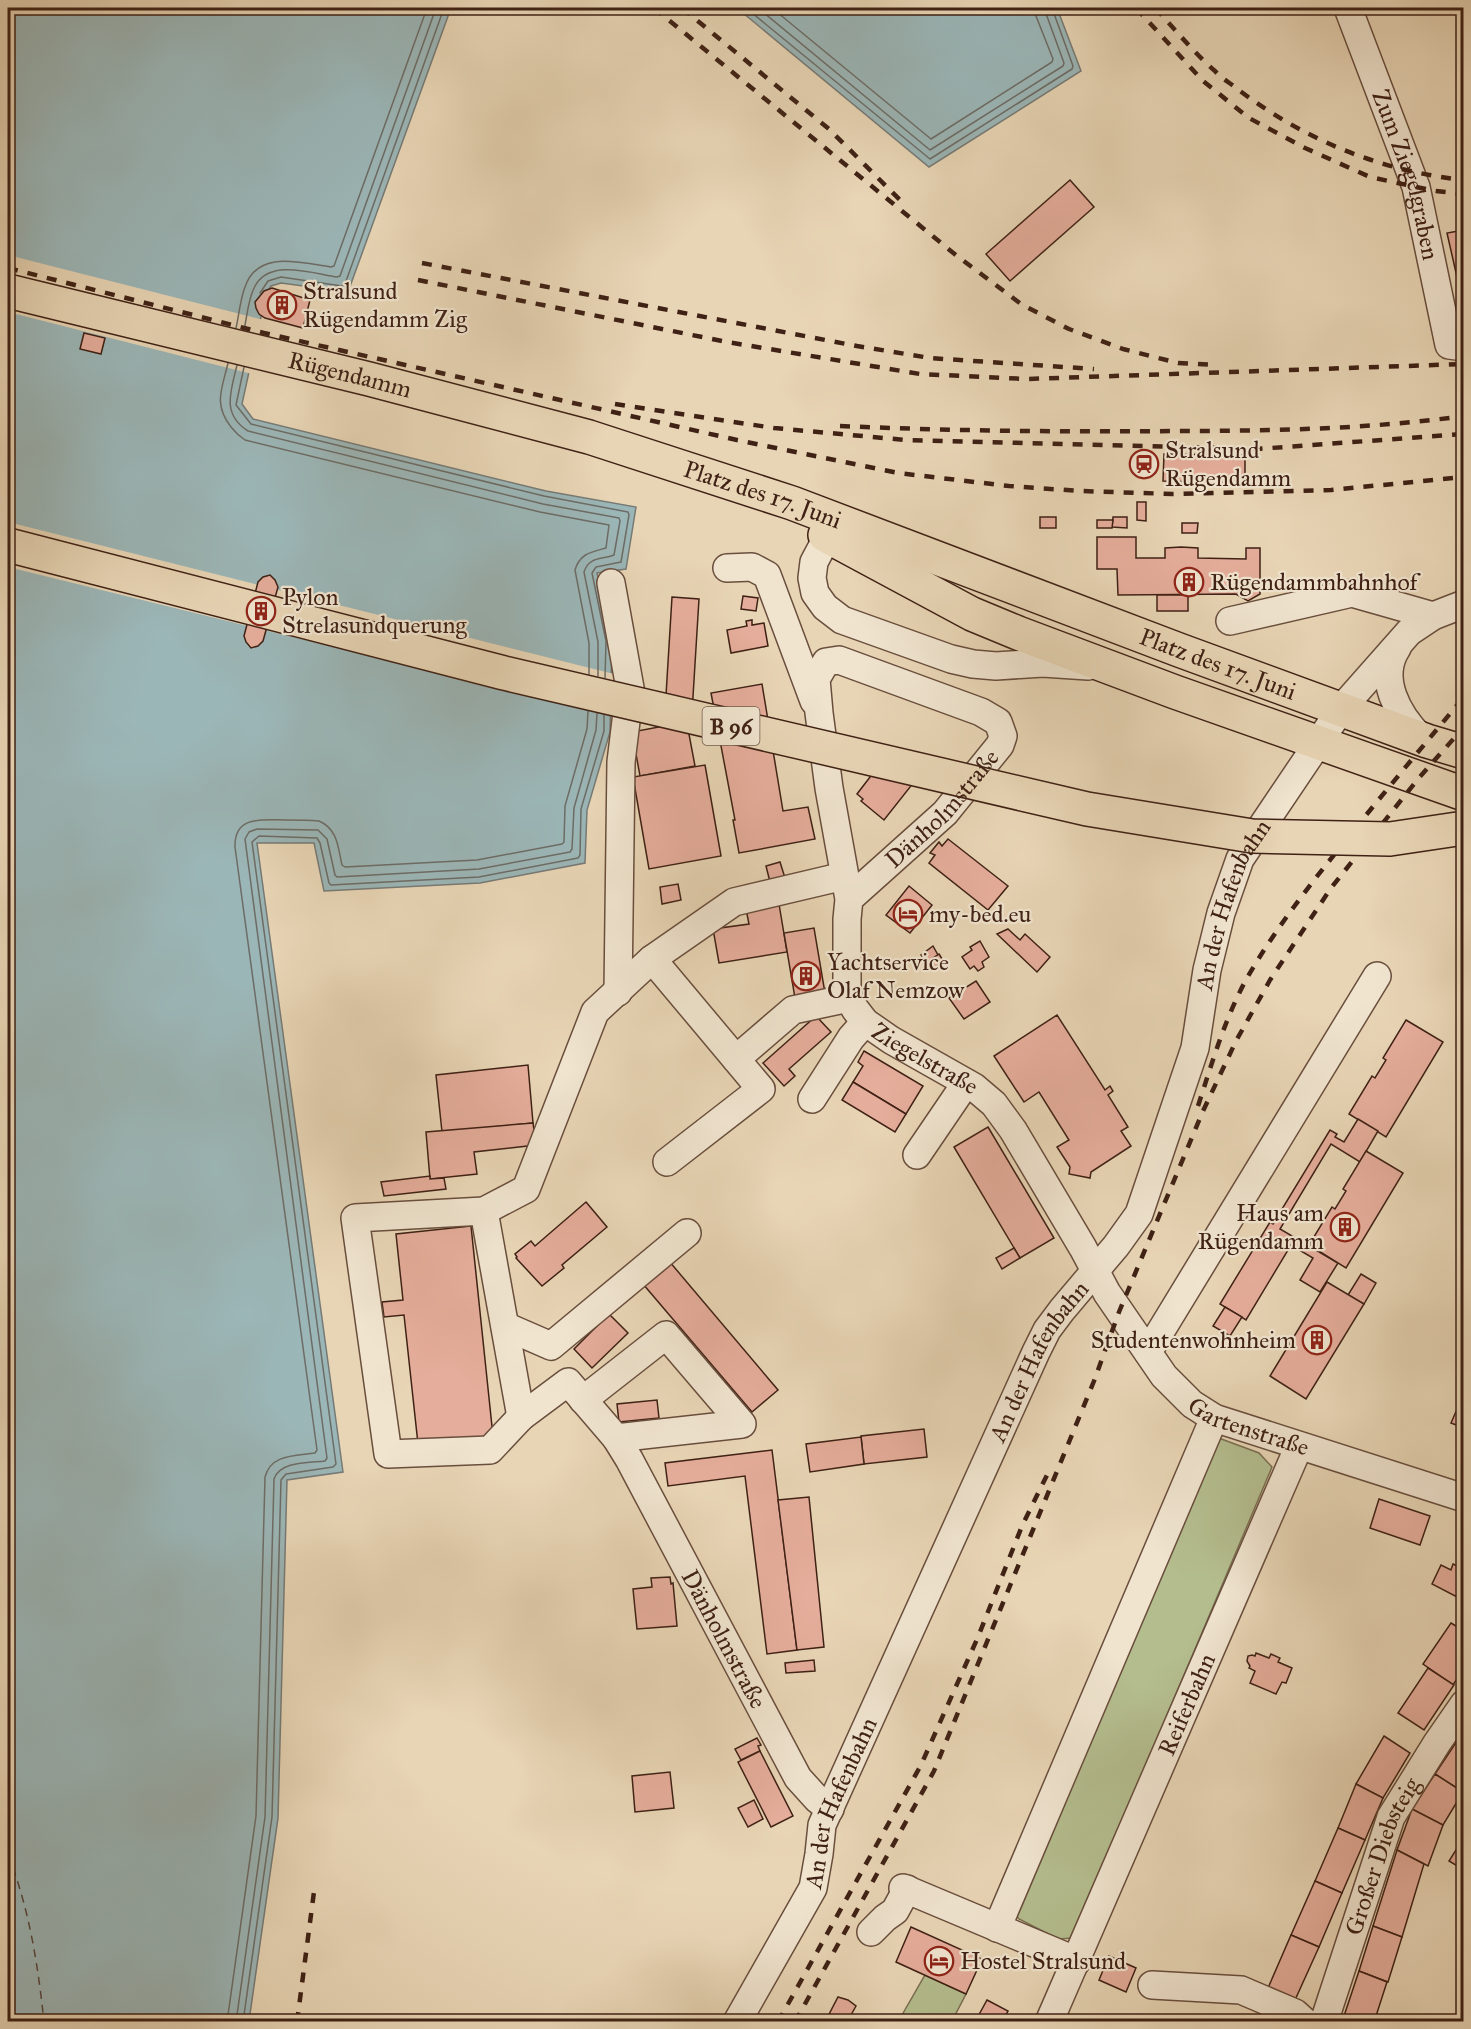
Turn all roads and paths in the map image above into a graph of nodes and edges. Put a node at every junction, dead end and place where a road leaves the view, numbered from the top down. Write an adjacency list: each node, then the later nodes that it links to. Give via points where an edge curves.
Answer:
1 (1348, 8): 3 (street, Zum Ziegelgraben, via 1416,187)
2 (8, 291): 4 (main road, Rügendamm, via 380,381 589,437)
3 (1456, 346)
4 (690, 471): 5 (main road, Platz des 17. Juni); 6 (main road, Platz des 17. Juni)
5 (883, 538): 6 (street, via 850,535); 15 (main road, Platz des 17. Juni)
6 (836, 540): 14 (main road, Platz des 17. Juni, via 972,614); 14 (street, via 822,547 814,562 812,578 815,593 825,608 842,620 973,664 1054,663)
7 (8, 545): 22 (main road, B 96, bridge, via 515,676 1087,809 1252,836 1390,838)
8 (727, 568): 17 (street, Ziegelstraße, via 752,567 767,575)
9 (611, 583): 26 (street, via 630,688 621,762)
10 (1464, 604): 11 (street)
11 (1433, 616): 12 (street, via 1352,593); 13 (street)
12 (1230, 621)
13 (1408, 632): 15 (street, An der Hafenbahn); 18 (street, via 1391,657 1388,675 1400,712)
14 (1118, 670): 19 (main road, Platz des 17. Juni)
15 (1341, 709): 18 (main road, Platz des 17. Juni); 19 (street, An der Hafenbahn)
16 (981, 712): 17 (street, Ziegelstraße, via 839,660 826,662 816,679); 23 (street, Dänholmstraße, via 998,722 1003,736 1000,745 945,813)
17 (819, 713): 23 (street, Ziegelstraße)
18 (1420, 737): 20 (main road, Platz des 17. Juni)
19 (1317, 743): 21 (main road, Platz des 17. Juni); 36 (street, An der Hafenbahn, via 1240,859 1207,970 1195,1048 1139,1214)
20 (1464, 752)
21 (1464, 794)
22 (1464, 828)
23 (847, 888): 24 (street, via 734,902); 27 (street, Ziegelstraße)
24 (652, 959): 26 (street); 29 (street)
25 (1377, 976): 39 (street)
26 (618, 992): 34 (street, via 596,1012 526,1190)
27 (849, 998): 28 (street, Ziegelstraße); 29 (street, via 793,1010)
28 (865, 1022): 30 (street, Ziegelstraße); 31 (street)
29 (736, 1059): 33 (street, via 761,1089)
30 (966, 1083): 32 (street); 36 (street, Ziegelstraße, via 994,1104 1013,1130)
31 (812, 1099)
32 (917, 1155)
33 (667, 1162)
34 (484, 1211): 37 (street); 41 (street, via 355,1218 388,1454 490,1450)
35 (687, 1233): 38 (street)
36 (1095, 1270): 39 (street, Gartenstraße); 47 (street, An der Hafenbahn, via 1047,1330)
37 (505, 1326): 38 (street); 41 (street)
38 (551, 1346): 40 (street, Dänholmstraße)
39 (1148, 1352): 42 (street, Gartenstraße, via 1164,1376 1192,1404)
40 (575, 1391): 41 (street); 44 (street, Dänholmstraße); 44 (street, via 666,1335 742,1424)
41 (521, 1417)
42 (1215, 1418): 43 (street, Gartenstraße); 49 (street)
43 (1299, 1446): 45 (street, Gartenstraße); 50 (street, Reiferbahn)
44 (622, 1449): 47 (street, Dänholmstraße, via 798,1778)
45 (1464, 1498)
46 (1464, 1704): 55 (street, Großer Diebsteig, via 1391,1817)
47 (830, 1809): 52 (street, An der Hafenbahn, via 822,1825 813,1888)
48 (880, 1924): 49 (street, via 895,1911 905,1888)
49 (997, 1928): 50 (street)
50 (1077, 1961): 53 (street, Reiferbahn)
51 (1152, 1985): 54 (street, via 1241,1990 1294,2013)
52 (737, 2022)
53 (1050, 2022)
54 (1305, 2022)
55 (1324, 2022)

